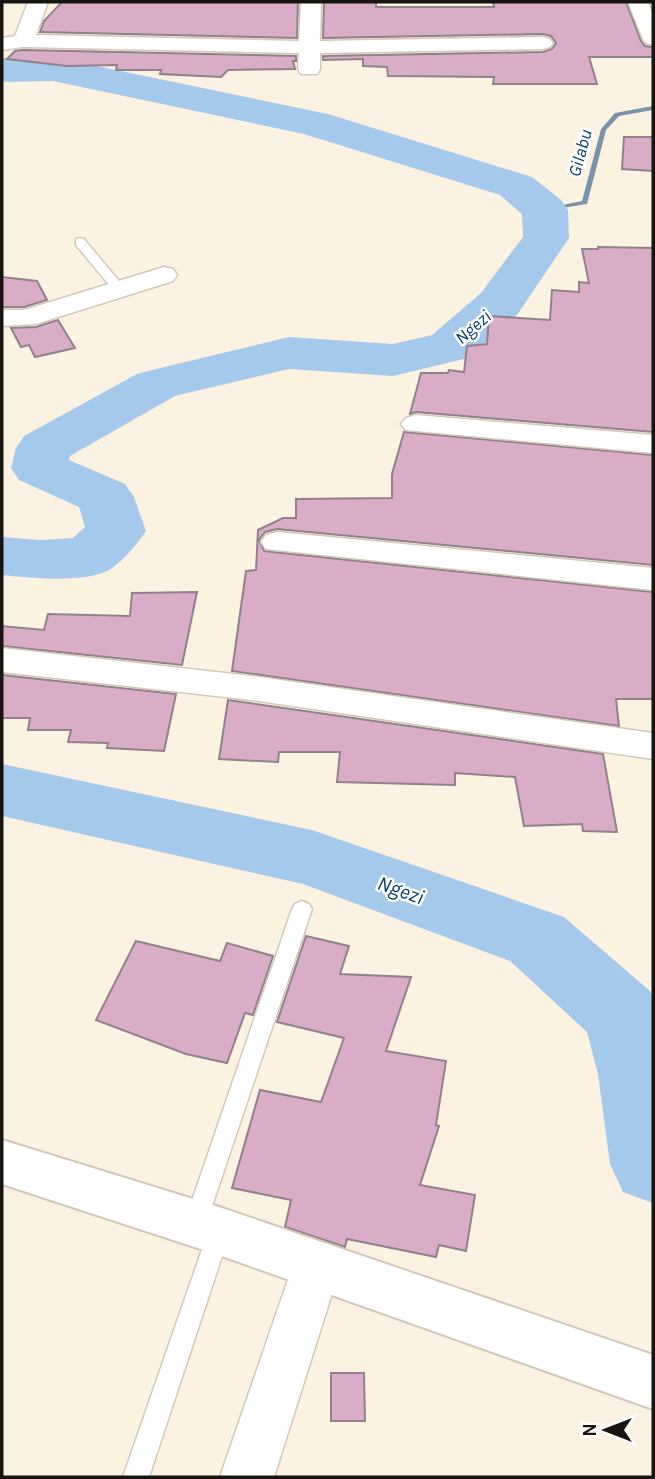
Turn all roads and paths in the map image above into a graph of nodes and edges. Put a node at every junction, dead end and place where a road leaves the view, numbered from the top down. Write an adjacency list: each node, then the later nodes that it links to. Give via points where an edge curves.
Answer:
1 (38, 2): 5 (street)
2 (311, 2): 7 (street)
3 (638, 2): 4 (street)
4 (653, 39)
5 (12, 43): 7 (street)
6 (543, 43): 7 (street)
7 (309, 47): 8 (street)
8 (309, 69)
9 (80, 242): 11 (lane)
10 (164, 275): 11 (street)
11 (119, 289): 12 (street, via 26,318)
12 (2, 318)
13 (416, 424): 14 (street)
14 (653, 444)
15 (278, 542): 16 (street)
16 (653, 579)
17 (2, 660): 18 (street, via 252,688)
18 (653, 747)
19 (302, 909): 21 (lane)
20 (2, 1162): 21 (street)
21 (207, 1228): 22 (street); 24 (lane)
22 (317, 1265): 23 (street); 25 (street)
23 (653, 1382)
24 (136, 1477)
25 (247, 1477)

